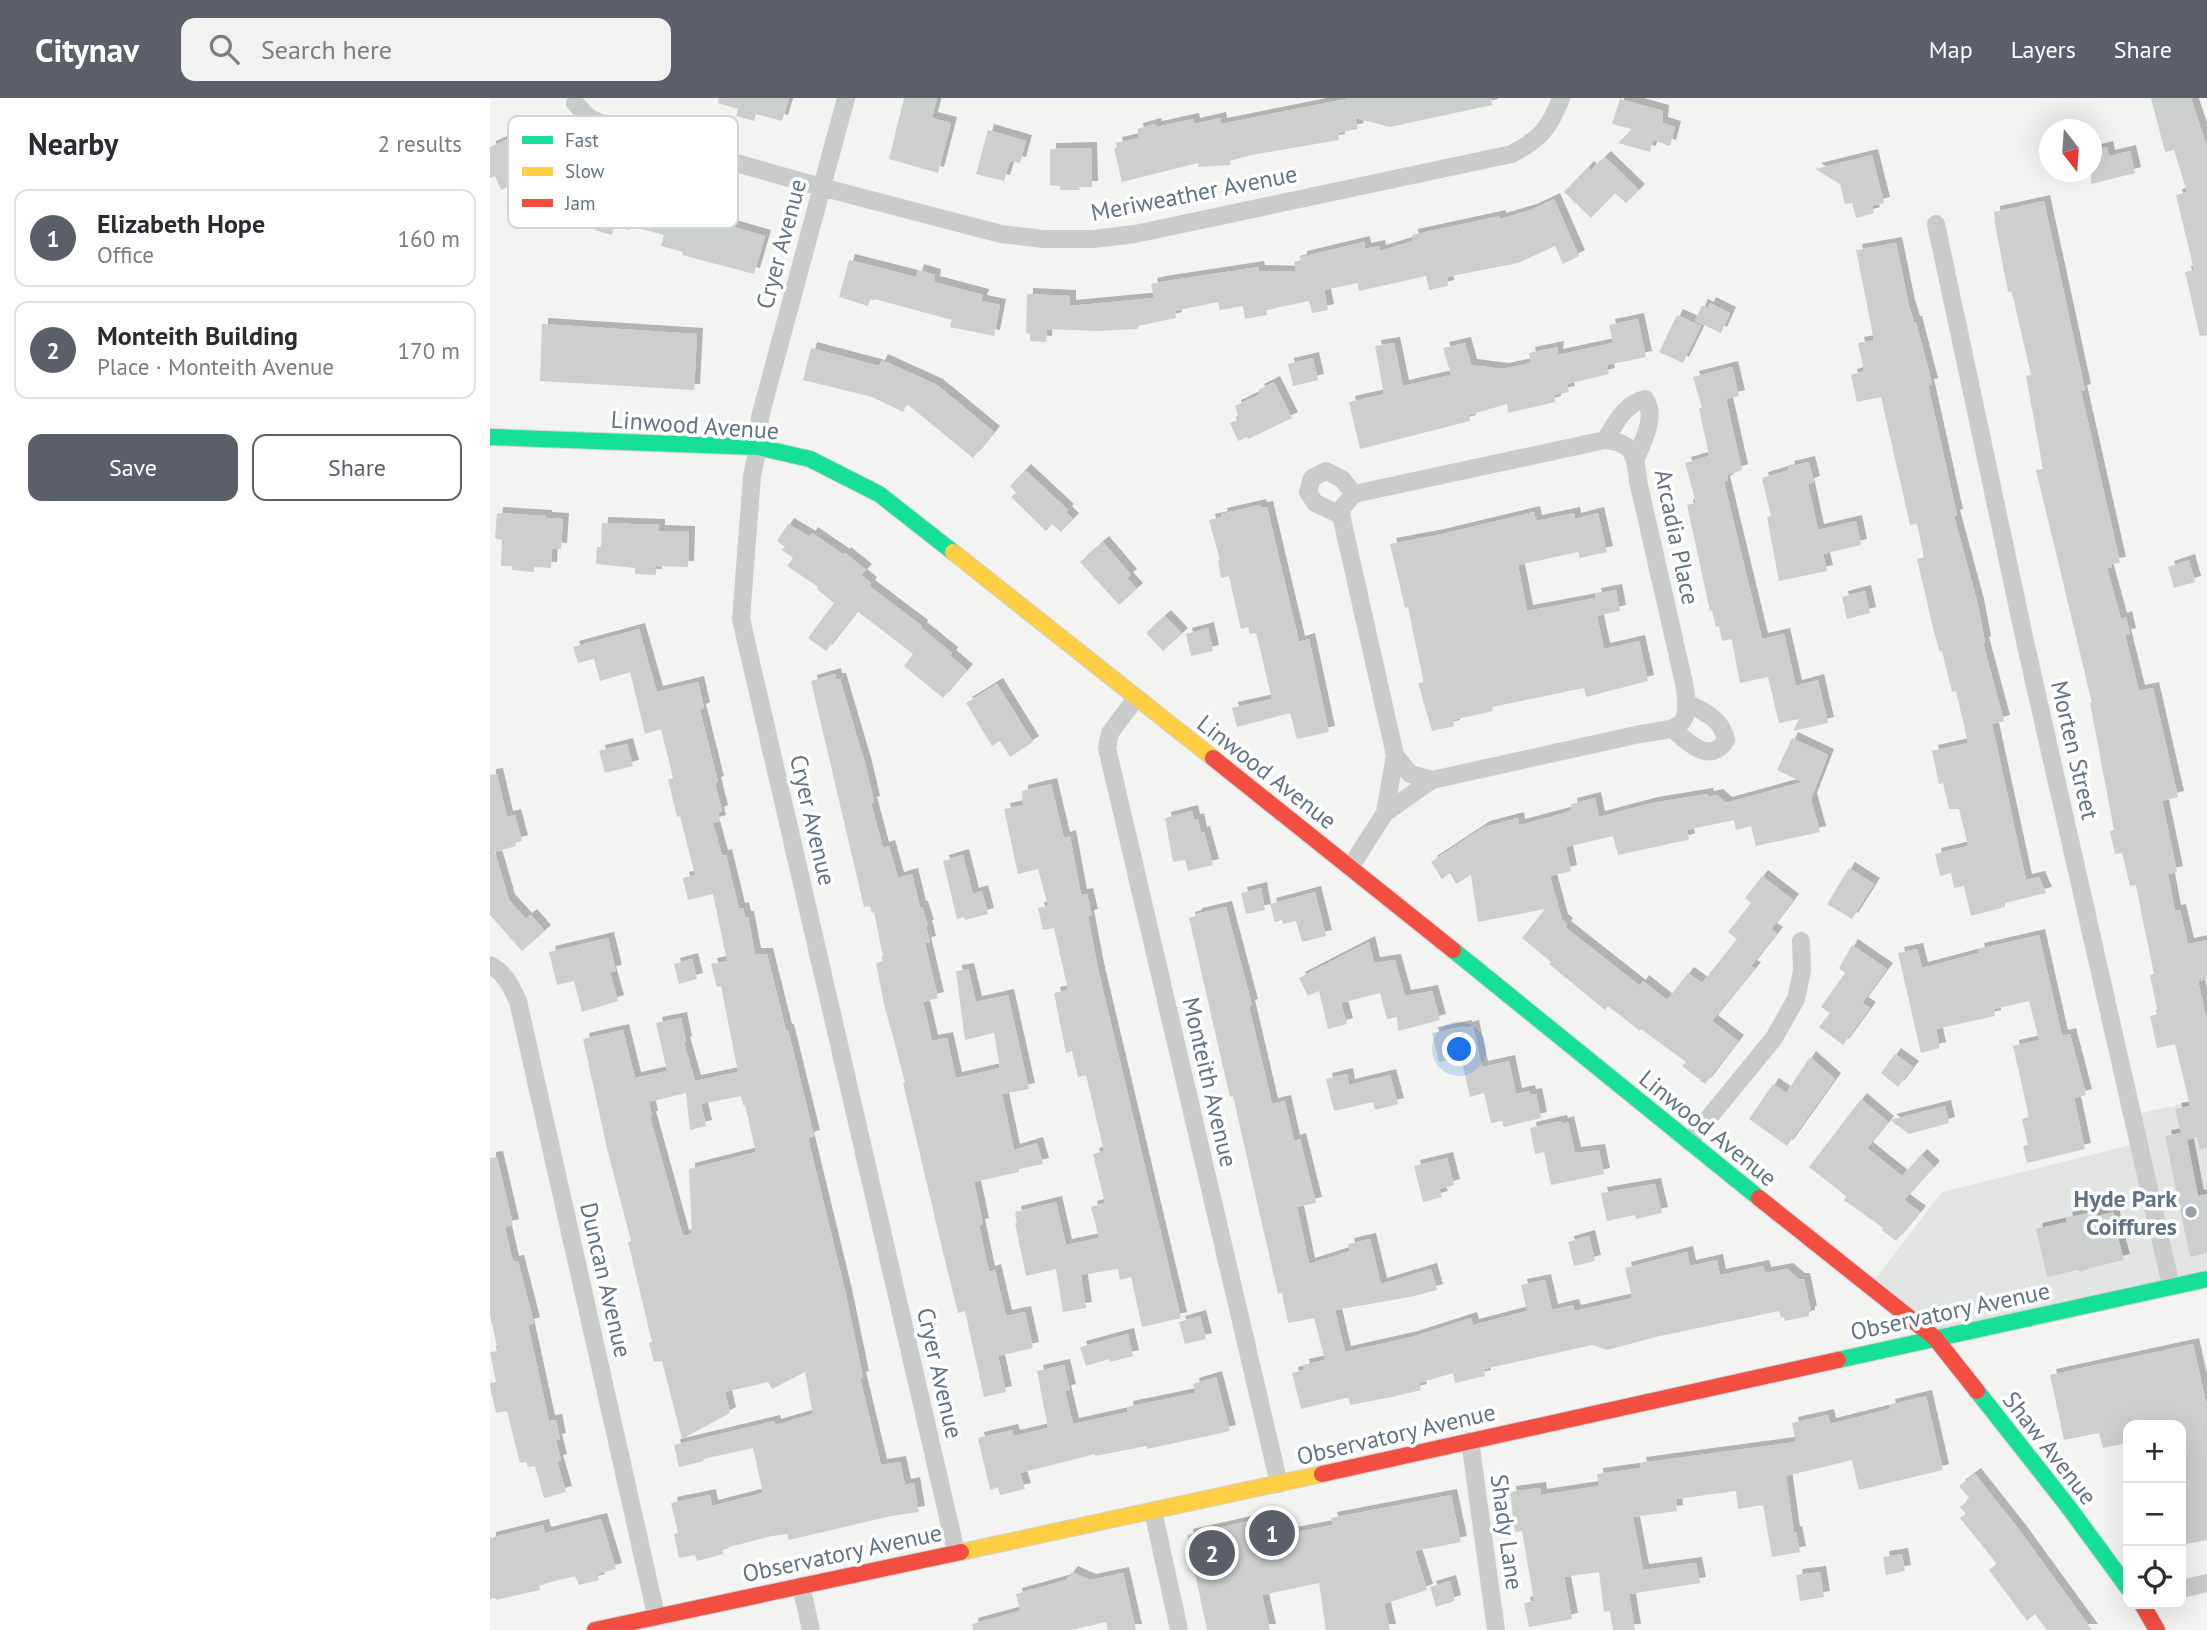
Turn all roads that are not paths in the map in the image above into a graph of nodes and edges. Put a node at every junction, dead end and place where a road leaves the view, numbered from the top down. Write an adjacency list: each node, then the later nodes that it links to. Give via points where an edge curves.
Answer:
1 (846, 98): 6 (street, Cryer Avenue)
2 (1561, 98): 6 (street, Meriweather Avenue, via 1540,136 1512,154 1094,239 1002,234)
3 (575, 103): 4 (street, Meriweather Avenue)
4 (587, 116)
5 (738, 164): 6 (street, Meriweather Avenue)
6 (821, 187): 10 (street, Cryer Avenue, via 760,417)
7 (1936, 224): 25 (street, Morten Street)
8 (490, 437): 10 (main road, Linwood Avenue)
9 (1605, 440): 11 (street, Arcadia Place, via 1623,444); 11 (street, via 1622,413 1645,399 1651,408 1650,419); 12 (street)
10 (758, 447): 14 (main road, Linwood Avenue, via 810,459 879,494); 30 (street, Cryer Avenue, via 741,619)
11 (1636, 459): 15 (street, Arcadia Place)
12 (1354, 494): 13 (street); 13 (street, via 1342,479 1326,471 1312,478 1308,492 1315,503)
13 (1341, 515): 17 (street)
14 (1136, 698): 20 (main road, Linwood Avenue); 28 (street, Monteith Avenue, via 1110,733 1107,748)
15 (1687, 703): 16 (street, via 1683,721); 16 (street, via 1713,717 1724,729 1726,740 1721,749 1704,751)
16 (1673, 729): 18 (street)
17 (1395, 755): 18 (street, via 1410,774); 19 (street)
18 (1432, 780): 19 (street)
19 (1385, 813): 20 (street)
20 (1351, 866): 23 (main road, Linwood Avenue)
21 (1801, 941): 23 (street, via 1802,971 1791,1009 1774,1038)
22 (490, 965): 36 (street, Duncan Avenue, via 499,969 518,1001)
23 (1689, 1142): 26 (main road, Linwood Avenue)
24 (2207, 1279): 25 (main road, Observatory Avenue)
25 (2171, 1286): 26 (main road, Observatory Avenue)
26 (1935, 1338): 27 (main road, Observatory Avenue); 31 (main road, Shaw Avenue)
27 (1470, 1441): 28 (main road, Observatory Avenue); 40 (street, Shady Lane)
28 (1279, 1484): 29 (main road, Observatory Avenue)
29 (1153, 1511): 30 (main road, Observatory Avenue); 39 (street)
30 (956, 1552): 33 (main road, Observatory Avenue)
31 (2123, 1581)
32 (2207, 1583): 34 (street)
33 (801, 1586): 36 (main road, Observatory Avenue); 38 (street)
34 (2186, 1588)
35 (2146, 1609): 41 (main road)
36 (656, 1615): 37 (main road, Observatory Avenue)
37 (595, 1630)
38 (811, 1630)
39 (1180, 1630)
40 (1496, 1630)
41 (2157, 1630)

